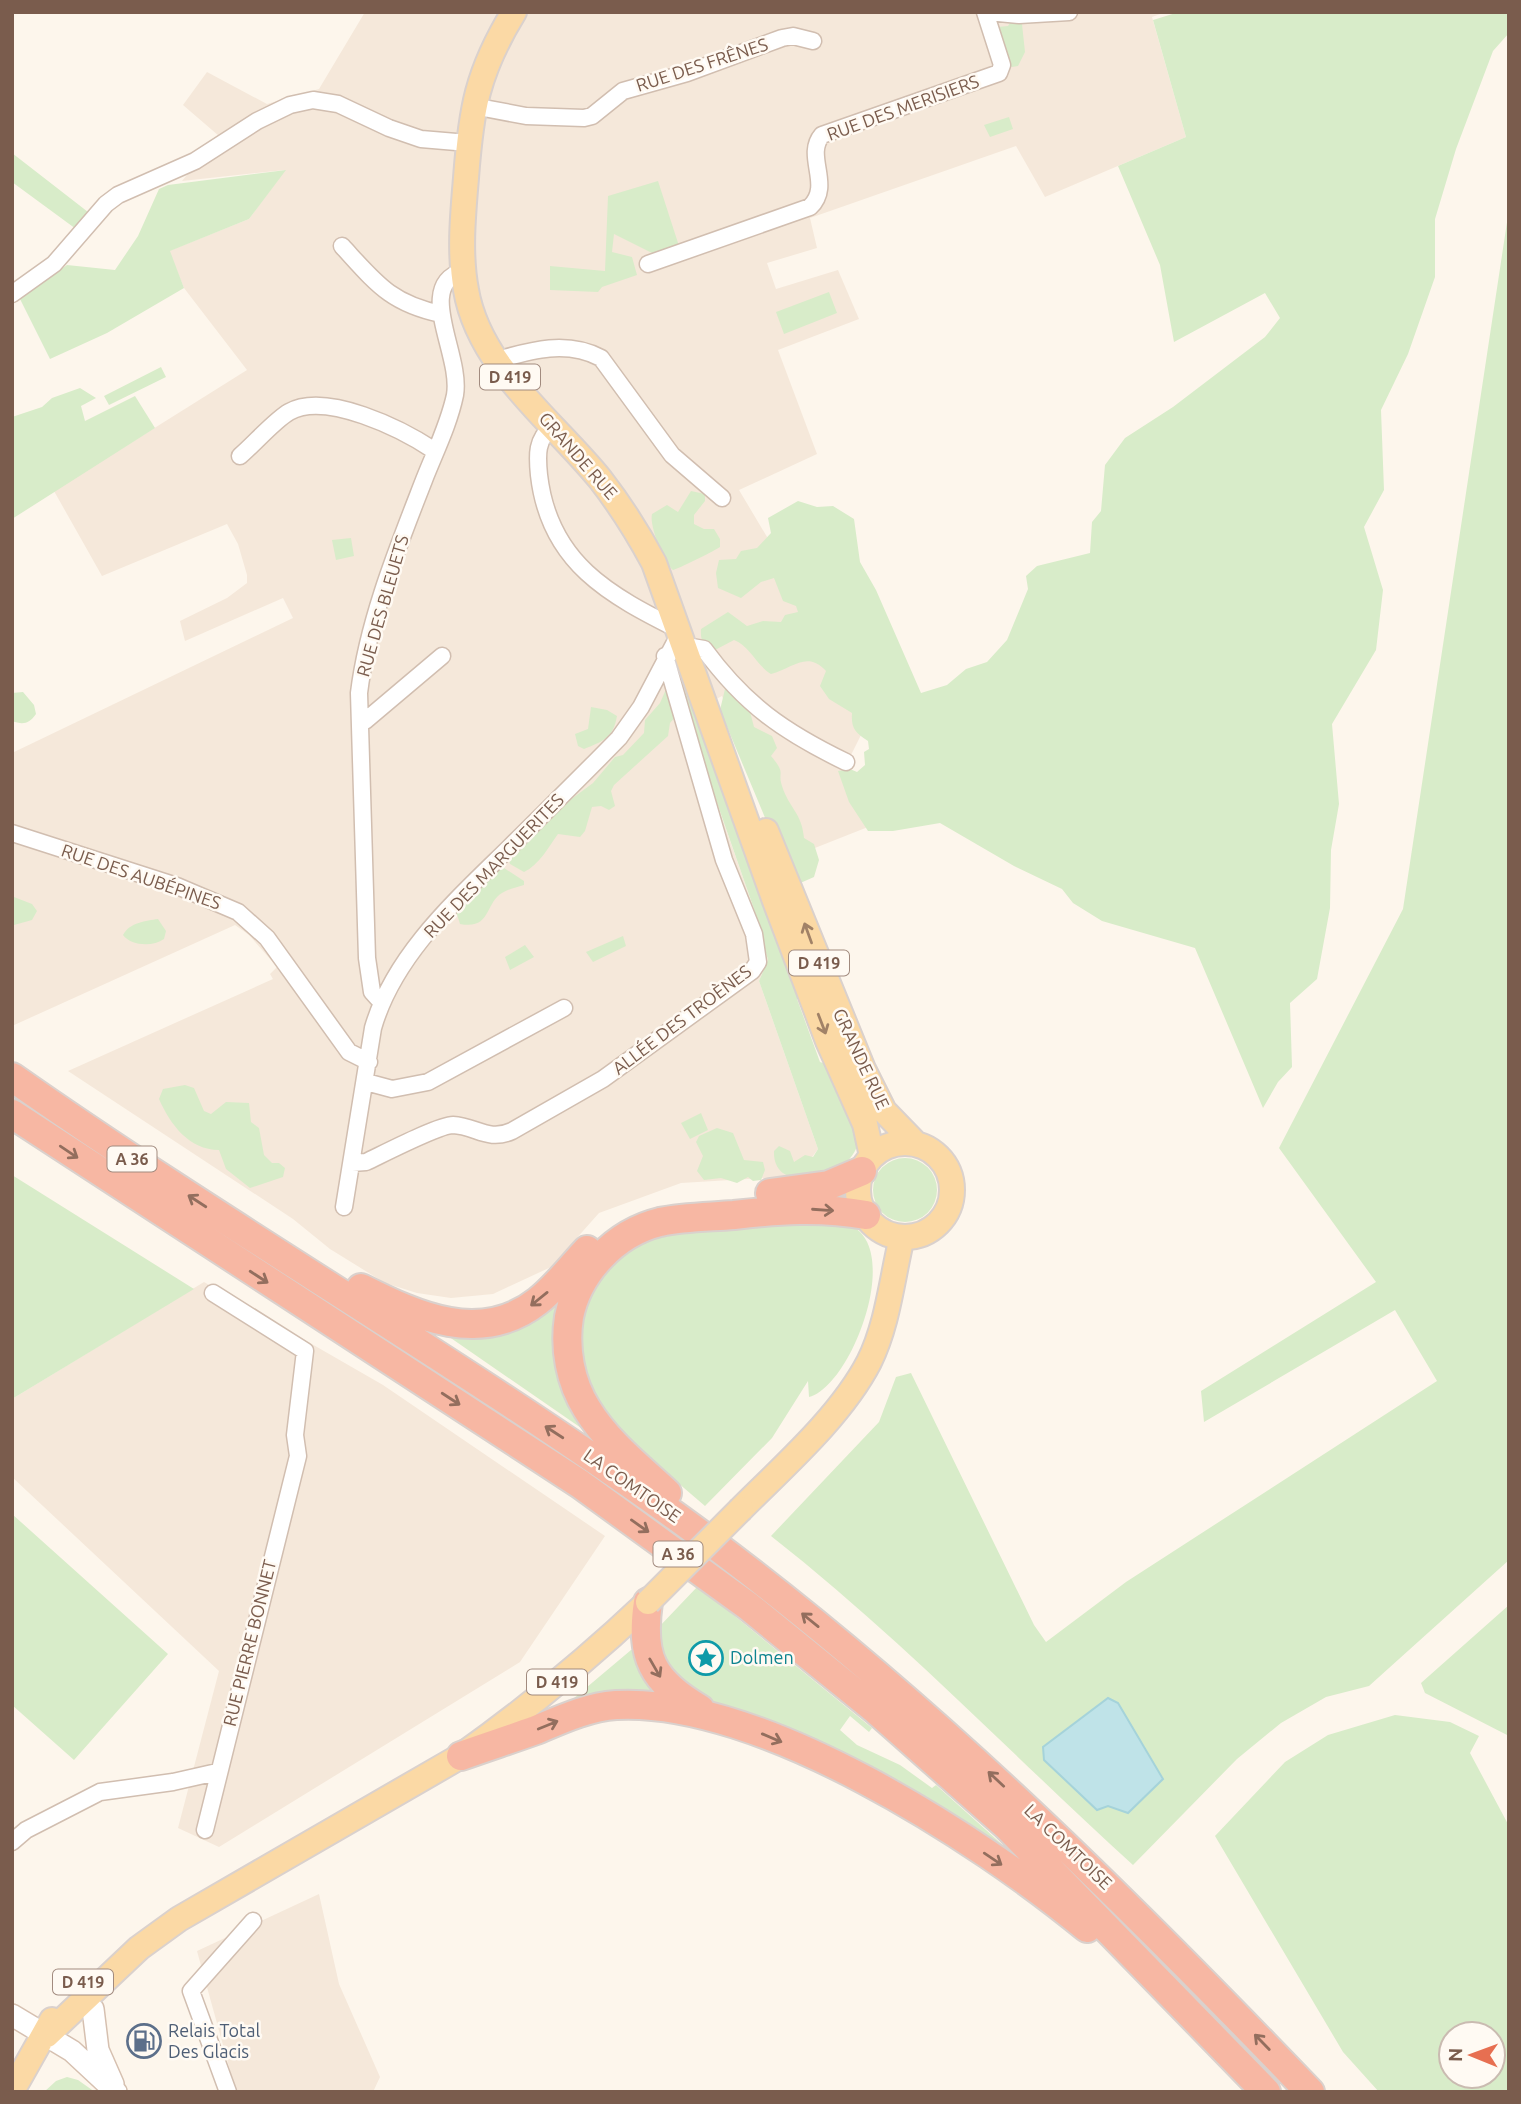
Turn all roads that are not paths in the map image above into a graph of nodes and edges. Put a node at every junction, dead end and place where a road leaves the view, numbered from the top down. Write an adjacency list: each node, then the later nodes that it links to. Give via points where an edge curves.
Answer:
1 (514, 12): 5 (main road, GRANDE RUE / D 419, via 486,60)
2 (986, 12): 3 (street); 8 (street, RUE DES MERISIERS, via 1002,65 999,73 822,135 815,150 819,195 810,207)
3 (1069, 12)
4 (813, 41): 5 (street, RUE DES FRÊNES, via 782,38 647,83 623,92 584,118 526,116)
5 (473, 107): 6 (main road, GRANDE RUE / D 419)
6 (468, 143): 9 (main road, GRANDE RUE / D 419); 10 (street, via 421,139 323,100 290,106 188,164 118,195 54,264)
7 (342, 246): 11 (street, via 400,302)
8 (648, 264)
9 (463, 271): 11 (street, RUE DES BLEUETS, via 442,285); 12 (main road, GRANDE RUE / D 419, via 472,313)
10 (12, 294)
11 (441, 314): 14 (street, RUE DES BLEUETS, via 454,355 455,392)
12 (497, 360): 13 (main road, GRANDE RUE / D 419); 16 (street, via 547,348 584,349 601,358 672,455)
13 (553, 426): 17 (main road, GRANDE RUE / D 419, via 632,521 654,563); 17 (street, via 540,439 537,460 543,502 559,541 582,568)
14 (435, 451): 15 (street, via 392,425 316,404 287,413); 19 (street, RUE DES BLEUETS, via 365,654)
15 (240, 456)
16 (722, 498)
17 (677, 644): 20 (street, via 704,649 730,685 779,726); 21 (main road, GRANDE RUE / D 419); 23 (street, RUE DES MARGUERITES, via 619,738 440,918); 30 (street, ALLÉE DES TROÈNES, via 724,860 754,934 758,962 752,971 603,1079 502,1136 449,1126 366,1162)
18 (442, 656): 19 (street)
19 (360, 722): 23 (street, RUE DES BLEUETS, via 367,958 372,992)
20 (846, 762)
21 (735, 773): 29 (main road, GRANDE RUE / D 419, one-way to 21, via 884,1111 863,1069 794,893); 31 (main road, GRANDE RUE / D 419, one-way to 31, via 775,901 865,1124)
22 (12, 832): 25 (street, RUE DES AUBÉPINES, via 177,886 237,912 267,938 349,1052)
23 (381, 1002): 25 (street, RUE DES MARGUERITES)
24 (564, 1008): 27 (street, via 428,1082 392,1089)
25 (369, 1062): 27 (street, RUE DES MARGUERITES)
26 (12, 1077): 35 (highway, LA COMTOISE / A 36, one-way to 26)
27 (366, 1082): 30 (street, RUE DES MARGUERITES)
28 (12, 1114): 52 (highway, LA COMTOISE / A 36, one-way to 52, via 580,1484 748,1605 1007,1826)
29 (916, 1144): 31 (main road, via 897,1143); 34 (main road, via 941,1159 951,1177 952,1197 945,1215 931,1229)
30 (352, 1163): 32 (street, RUE DES MARGUERITES)
31 (867, 1164): 33 (main road, via 858,1193); 35 (highway, one-way to 35, via 817,1188 676,1202 640,1212 594,1241 537,1301 519,1313 486,1324 454,1324 421,1316)
32 (344, 1207)
33 (866, 1215): 34 (main road, via 881,1230); 37 (highway, one-way to 33, via 600,1427 572,1375 571,1308 599,1258 651,1225 805,1209)
34 (902, 1237): 38 (main road, D 419, bridge, via 884,1322 868,1363 824,1423)
35 (254, 1238): 37 (highway, LA COMTOISE / A 36, one-way to 35, via 584,1452)
36 (214, 1293): 41 (street, RUE PIERRE BONNET, via 305,1351 295,1435 298,1456)
37 (769, 1586): 53 (highway, LA COMTOISE / A 36, one-way to 37, via 1038,1818 902,1695)
38 (649, 1602): 39 (highway, one-way to 39, via 644,1632 653,1668 671,1690); 40 (main road, D 419, via 588,1657)
39 (708, 1714): 40 (highway, one-way to 39, via 601,1707 647,1706); 52 (highway, one-way to 52, via 769,1737 911,1805 991,1858 1092,1933)
40 (461, 1756): 45 (main road, D 419, via 179,1919)
41 (217, 1772): 42 (street, RUE PIERRE BONNET); 43 (street, via 100,1792 26,1830)
42 (205, 1830)
43 (12, 1842)
44 (253, 1922): 51 (street, via 191,1991)
45 (139, 1948): 46 (main road, D 419, via 121,1979); 48 (main road, D 419, via 110,1959 60,2001)
46 (93, 2009): 48 (main road, D 419); 50 (street, via 97,2050)
47 (12, 2015): 48 (street)
48 (47, 2035): 49 (main road); 50 (street)
49 (12, 2091)
50 (117, 2092)
51 (228, 2092)
52 (1265, 2092)
53 (1310, 2092)

